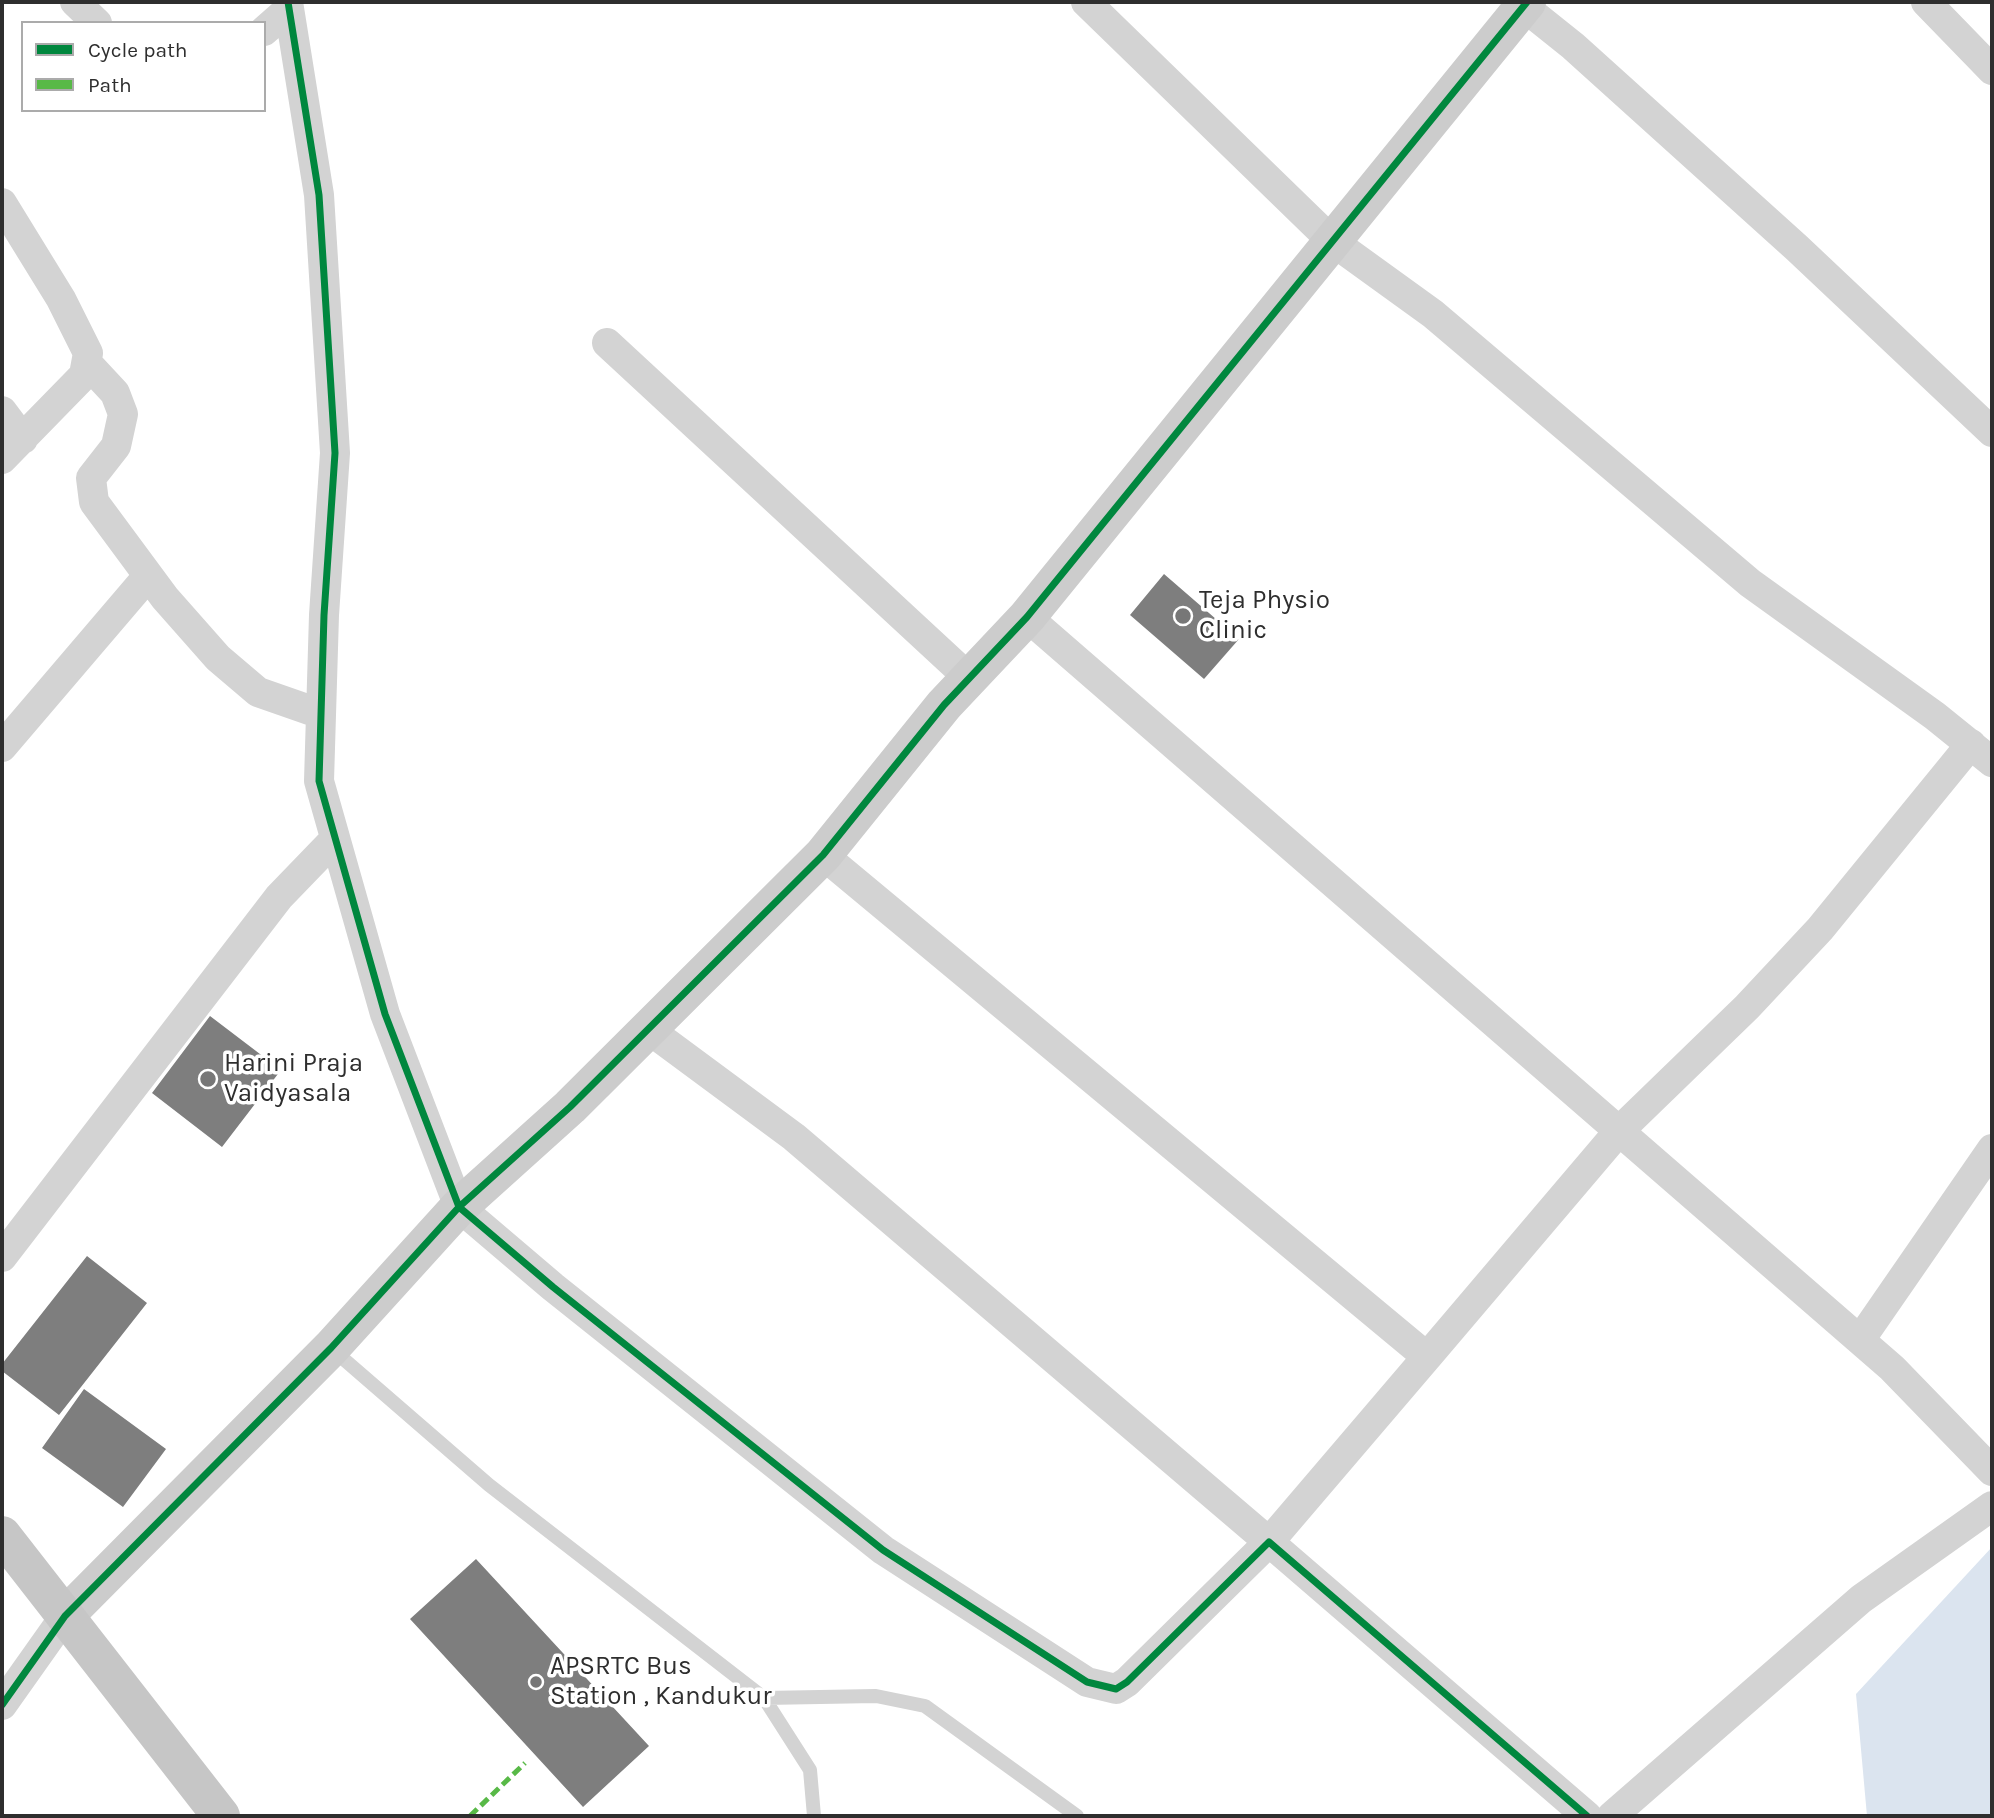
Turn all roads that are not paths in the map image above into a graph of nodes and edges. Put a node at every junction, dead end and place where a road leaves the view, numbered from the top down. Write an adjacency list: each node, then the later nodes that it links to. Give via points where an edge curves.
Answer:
1 (75, 2): 6 (street)
2 (1086, 2): 10 (street)
3 (1926, 2): 8 (street)
4 (1523, 3): 10 (street); 14 (street, via 1767,221)
5 (288, 5): 7 (street); 20 (street, via 319,195 335,453)
6 (95, 21)
7 (266, 29)
8 (1992, 70)
9 (2, 203): 12 (street, via 61,299 88,353)
10 (1332, 241): 18 (street); 22 (street, via 1433,314 1750,583)
11 (607, 343): 19 (street)
12 (88, 364): 15 (street, via 84,375); 17 (street, via 115,393 123,414 116,446 91,478 94,502)
13 (2, 411): 15 (street)
14 (1992, 432)
15 (23, 439): 16 (street)
16 (2, 459)
17 (148, 576): 20 (street, via 218,658 258,692); 21 (street)
18 (1027, 617): 19 (street); 26 (street)
19 (968, 678): 24 (street)
20 (321, 714): 23 (street, via 318,781)
21 (2, 747)
22 (1981, 753): 26 (street, via 1747,1007)
23 (335, 839): 28 (street, via 385,1014); 29 (street, via 279,897)
24 (823, 855): 25 (street); 32 (street)
25 (648, 1029): 28 (street); 36 (street, via 794,1137)
26 (1619, 1130): 30 (street); 32 (street)
27 (1992, 1149): 30 (street)
28 (459, 1207): 31 (street); 36 (street, via 883,1550 1087,1682 1115,1689 1127,1682)
29 (2, 1257)
30 (1860, 1340): 33 (street)
31 (331, 1348): 37 (street); 38 (lane, via 488,1485)
32 (1427, 1357): 36 (street)
33 (1992, 1471)
34 (1992, 1506): 44 (street, via 1861,1599)
35 (2, 1535): 37 (main road)
36 (1269, 1542): 43 (street)
37 (65, 1616): 39 (street); 40 (main road)
38 (764, 1698): 41 (lane, via 810,1770); 42 (lane, via 876,1696 925,1706)
39 (2, 1705)
40 (221, 1816)
41 (814, 1816)
42 (1076, 1816)
43 (1587, 1816)
44 (1612, 1816)

